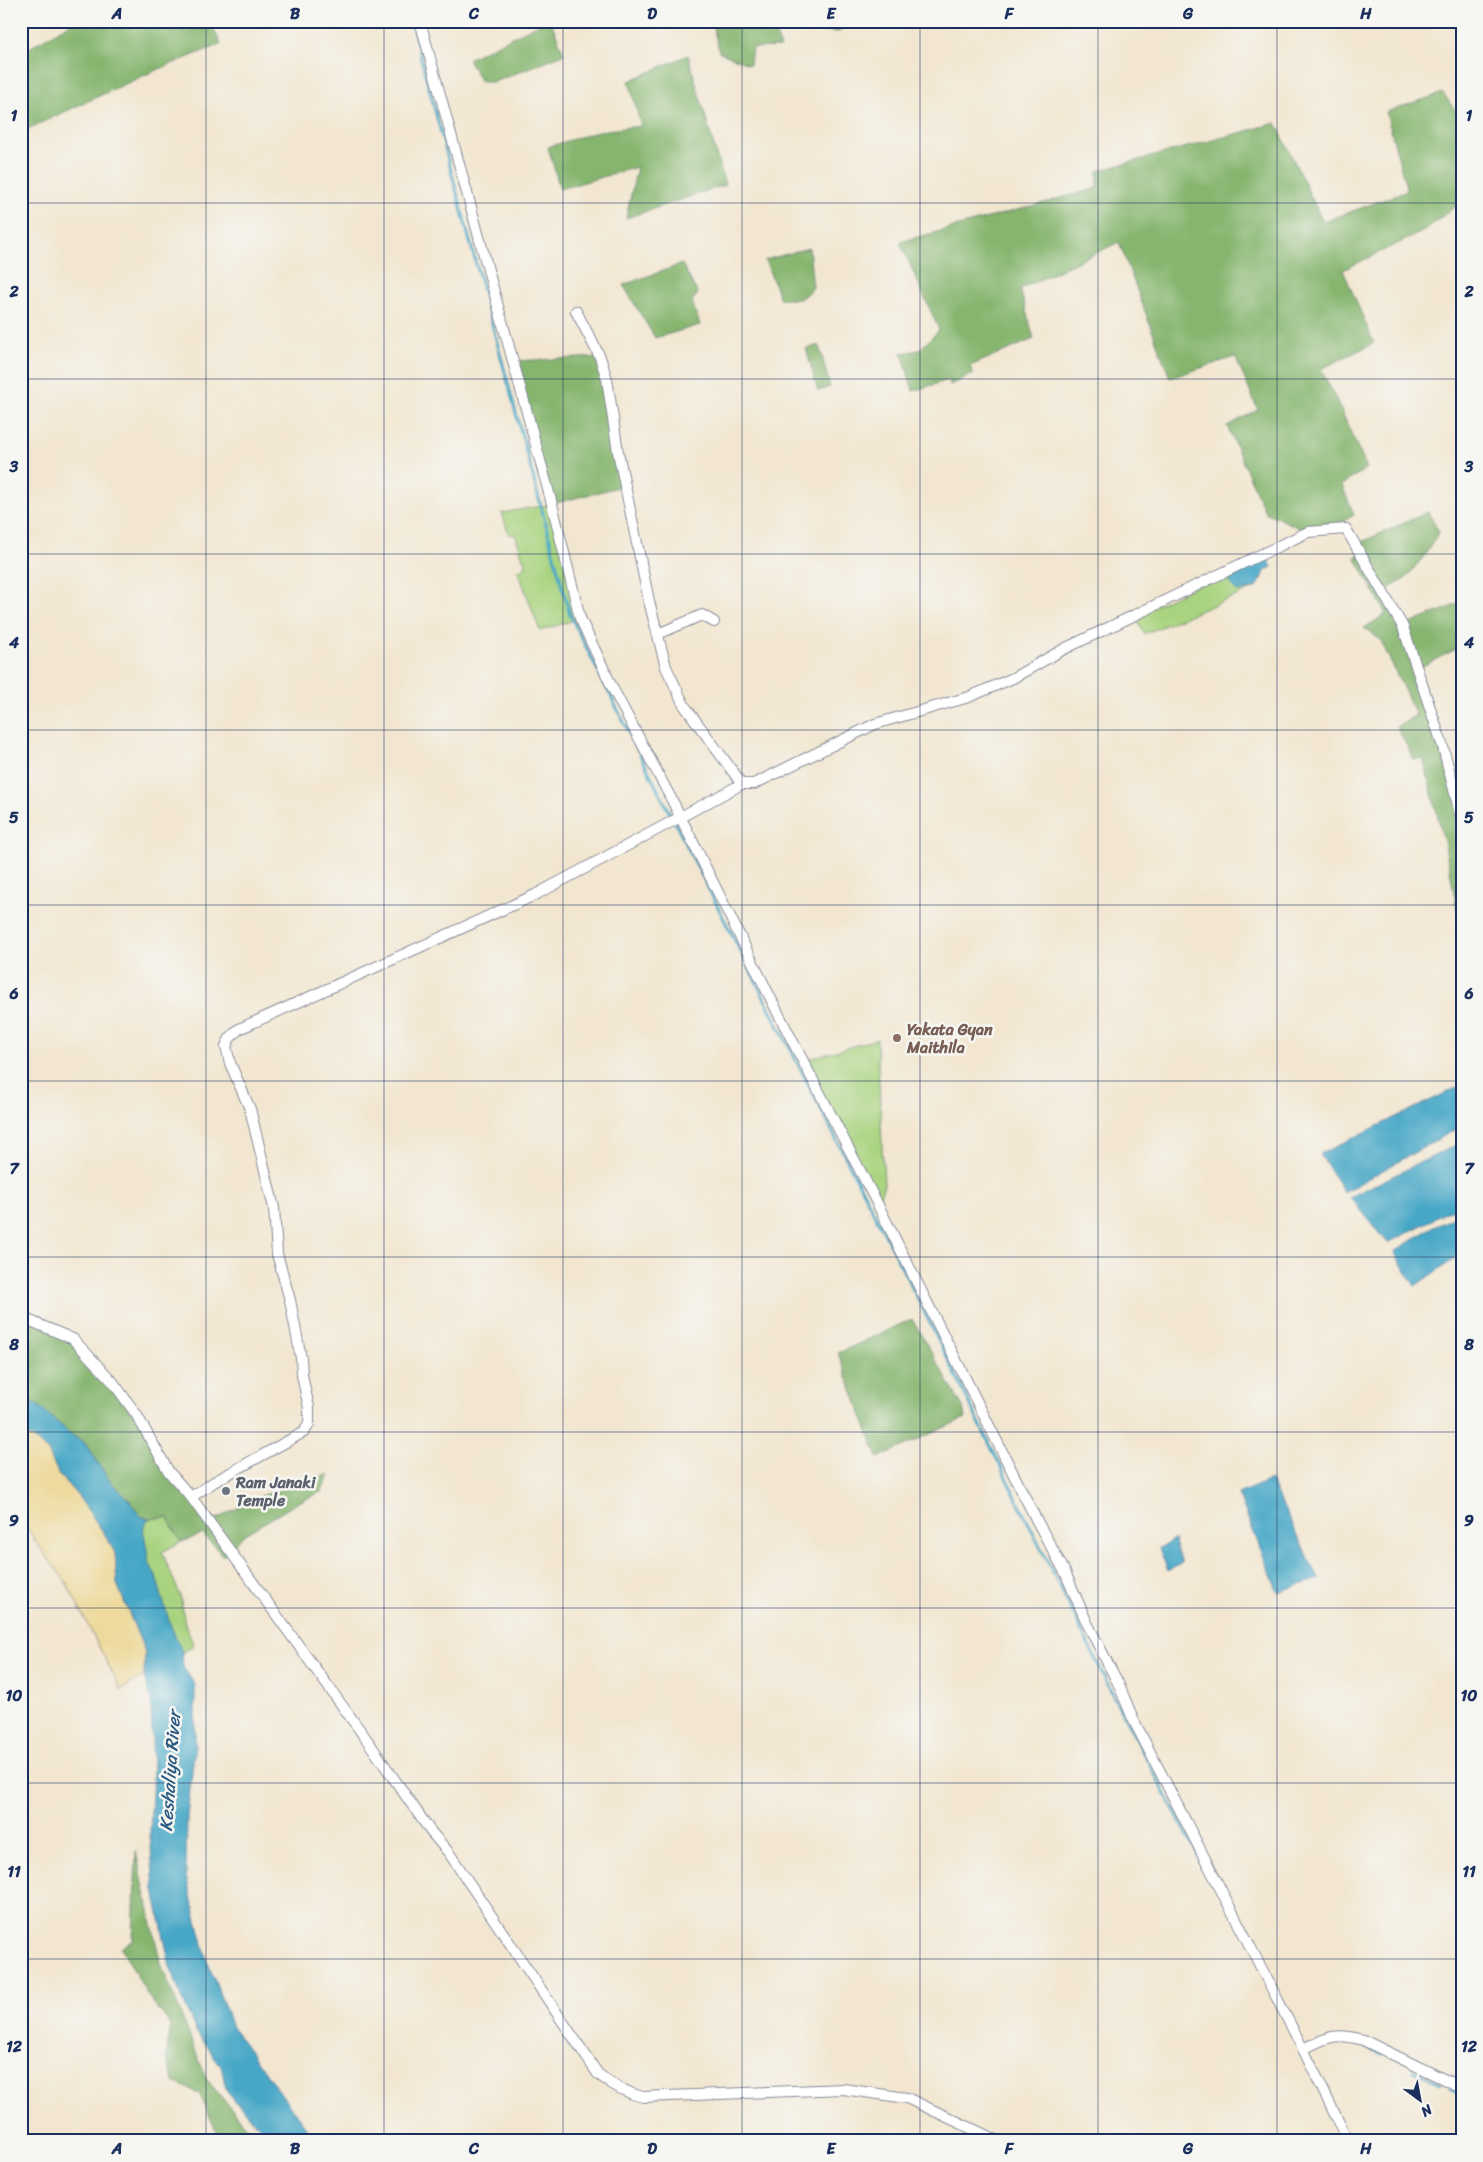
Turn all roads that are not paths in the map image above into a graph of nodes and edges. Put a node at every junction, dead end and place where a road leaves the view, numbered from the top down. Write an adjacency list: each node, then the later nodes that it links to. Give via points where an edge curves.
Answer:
1 (420, 21): 6 (street, via 580,618)
2 (576, 311): 4 (street, via 600,357 607,379 618,452)
3 (714, 622): 4 (street, via 702,615)
4 (658, 634): 5 (street, via 672,683 684,705)
5 (742, 784): 6 (street); 7 (street, via 754,784 875,724 969,697 1014,678 1064,650 1308,532 1346,529 1403,628 1443,747)
6 (679, 818): 9 (street, via 553,886 239,1029 230,1038 226,1046 230,1063 250,1109 274,1208 277,1254 290,1300 310,1424 304,1432); 10 (street, via 1065,1572 1134,1721)
7 (1462, 821)
8 (21, 1316): 9 (street, via 73,1339 113,1382 136,1414 169,1472)
9 (191, 1497): 12 (street, via 449,1853 598,2074 614,2086 643,2097 843,2089 907,2098)
10 (1303, 2049): 11 (street, via 1331,2036 1352,2037); 13 (street)
11 (1462, 2088)
12 (998, 2141)
13 (1348, 2141)

